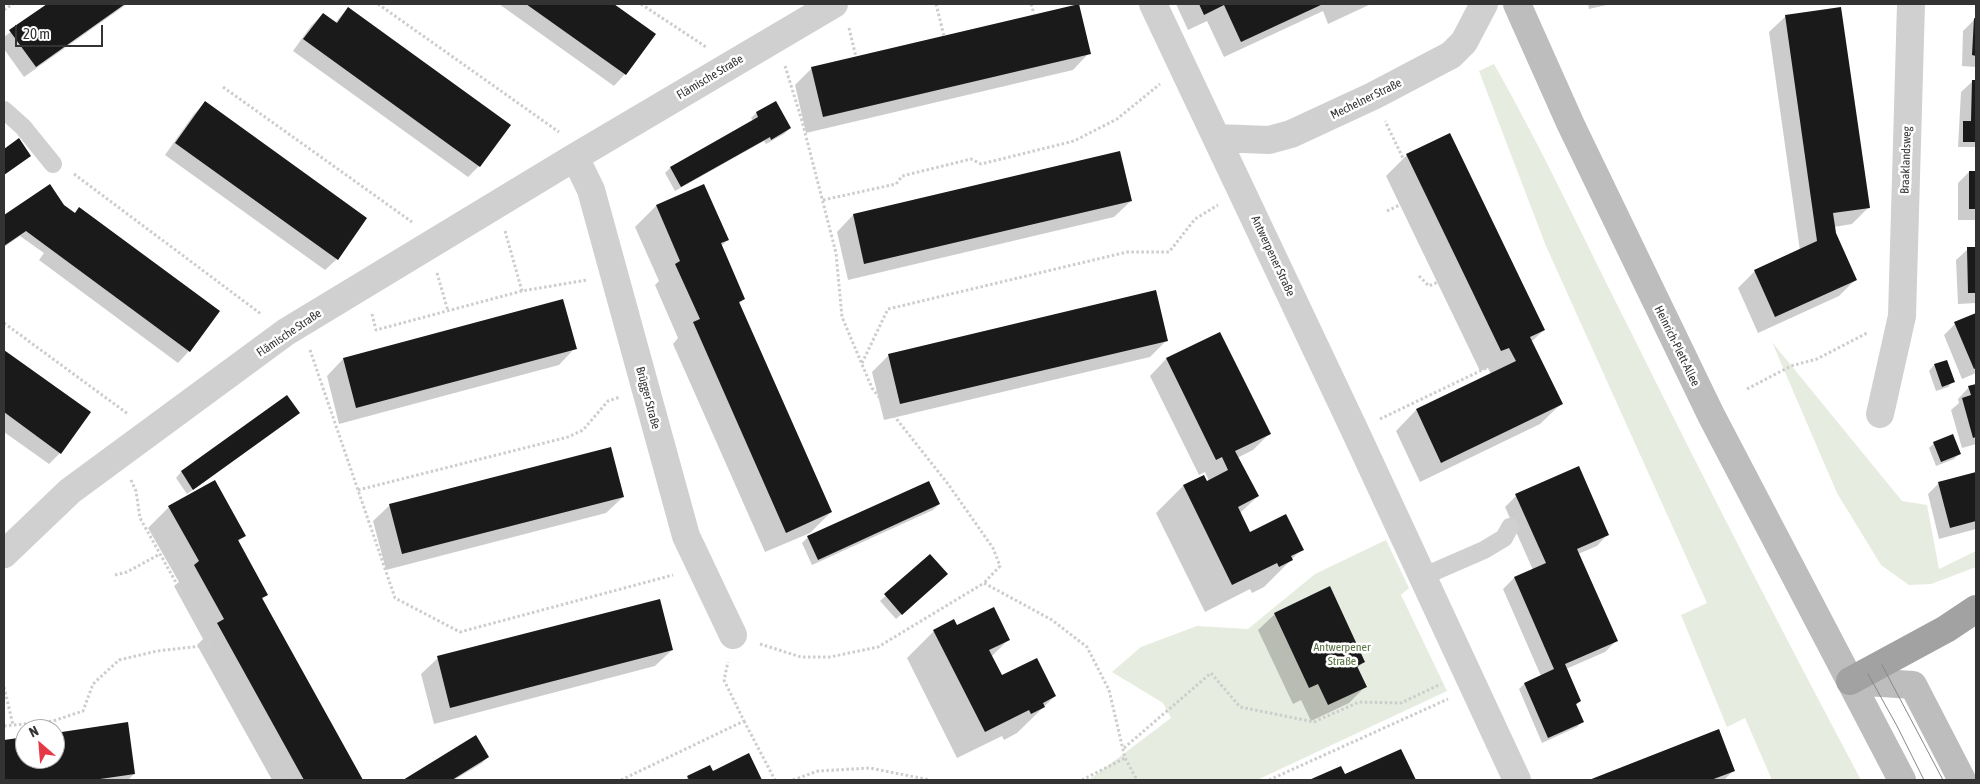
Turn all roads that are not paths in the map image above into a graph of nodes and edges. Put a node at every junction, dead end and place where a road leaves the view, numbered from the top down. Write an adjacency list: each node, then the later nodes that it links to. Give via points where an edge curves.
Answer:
1 (834, 4): 8 (street, Flämische Straße)
2 (1153, 4): 7 (street, Antwerpener Straße)
3 (1484, 4): 7 (street, Mechelner Straße, via 1464,42 1451,55 1373,96 1291,134 1270,140)
4 (1517, 4): 16 (main road, Heinrich-Plett-Allee, via 1571,125 1711,415)
5 (1911, 4): 10 (street, Braaklandsweg, via 1902,316)
6 (4, 110): 9 (lane, via 22,126)
7 (1217, 138): 13 (street, Antwerpener Straße)
8 (580, 154): 12 (street, Flämische Straße, via 293,328 70,490); 15 (street, Brügger Straße, via 686,536)
9 (53, 164)
10 (1880, 414)
11 (1510, 528): 13 (lane, via 1504,538 1484,550)
12 (4, 554)
13 (1422, 576): 17 (street, Antwerpener Straße)
14 (1976, 609): 16 (highway)
15 (733, 635)
16 (1850, 681): 18 (main road, Heinrich-Plett-Allee); 19 (main road, via 1913,684)
17 (1518, 780)
18 (1902, 780)
19 (1962, 780)

